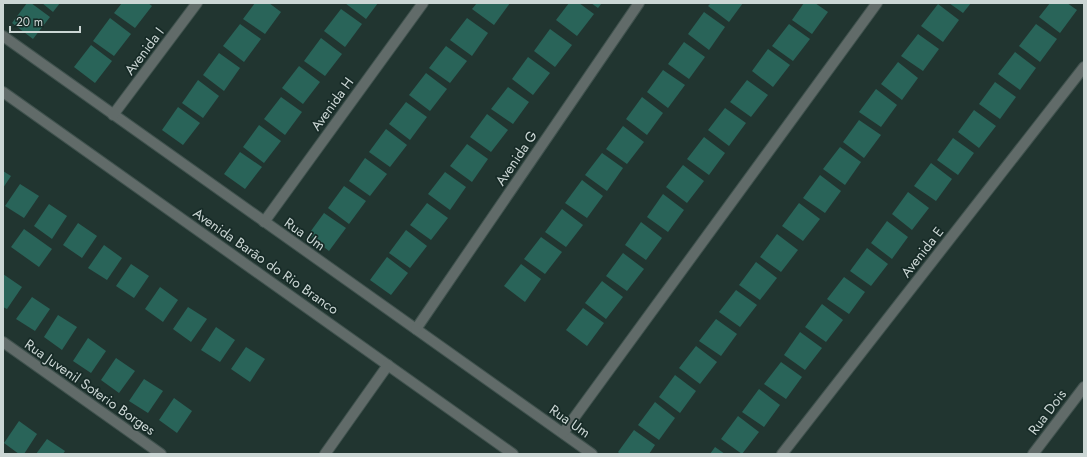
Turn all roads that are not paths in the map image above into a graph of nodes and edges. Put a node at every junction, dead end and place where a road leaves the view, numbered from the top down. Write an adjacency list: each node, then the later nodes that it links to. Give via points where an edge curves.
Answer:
1 (197, 3): 8 (street, Avenida I)
2 (423, 3): 9 (street, Avenida H)
3 (639, 3): 10 (street, Avenida G)
4 (877, 3): 14 (street)
5 (3, 36): 8 (street, Rua Um)
6 (1084, 67): 19 (street, Avenida E)
7 (3, 92): 12 (street, Avenida Barão do Rio Branco)
8 (113, 115): 9 (street, Rua Um)
9 (264, 222): 10 (street, Rua Um)
10 (416, 329): 14 (street, Rua Um)
11 (3, 342): 15 (street, Rua Juvenil Soterio Borges)
12 (388, 365): 16 (street); 17 (street, Avenida Barão do Rio Branco)
13 (1083, 389): 20 (street, Rua Dois)
14 (563, 433): 18 (street, Rua Um)
15 (161, 454)
16 (325, 454)
17 (513, 454)
18 (592, 454)
19 (782, 454)
20 (1033, 454)

